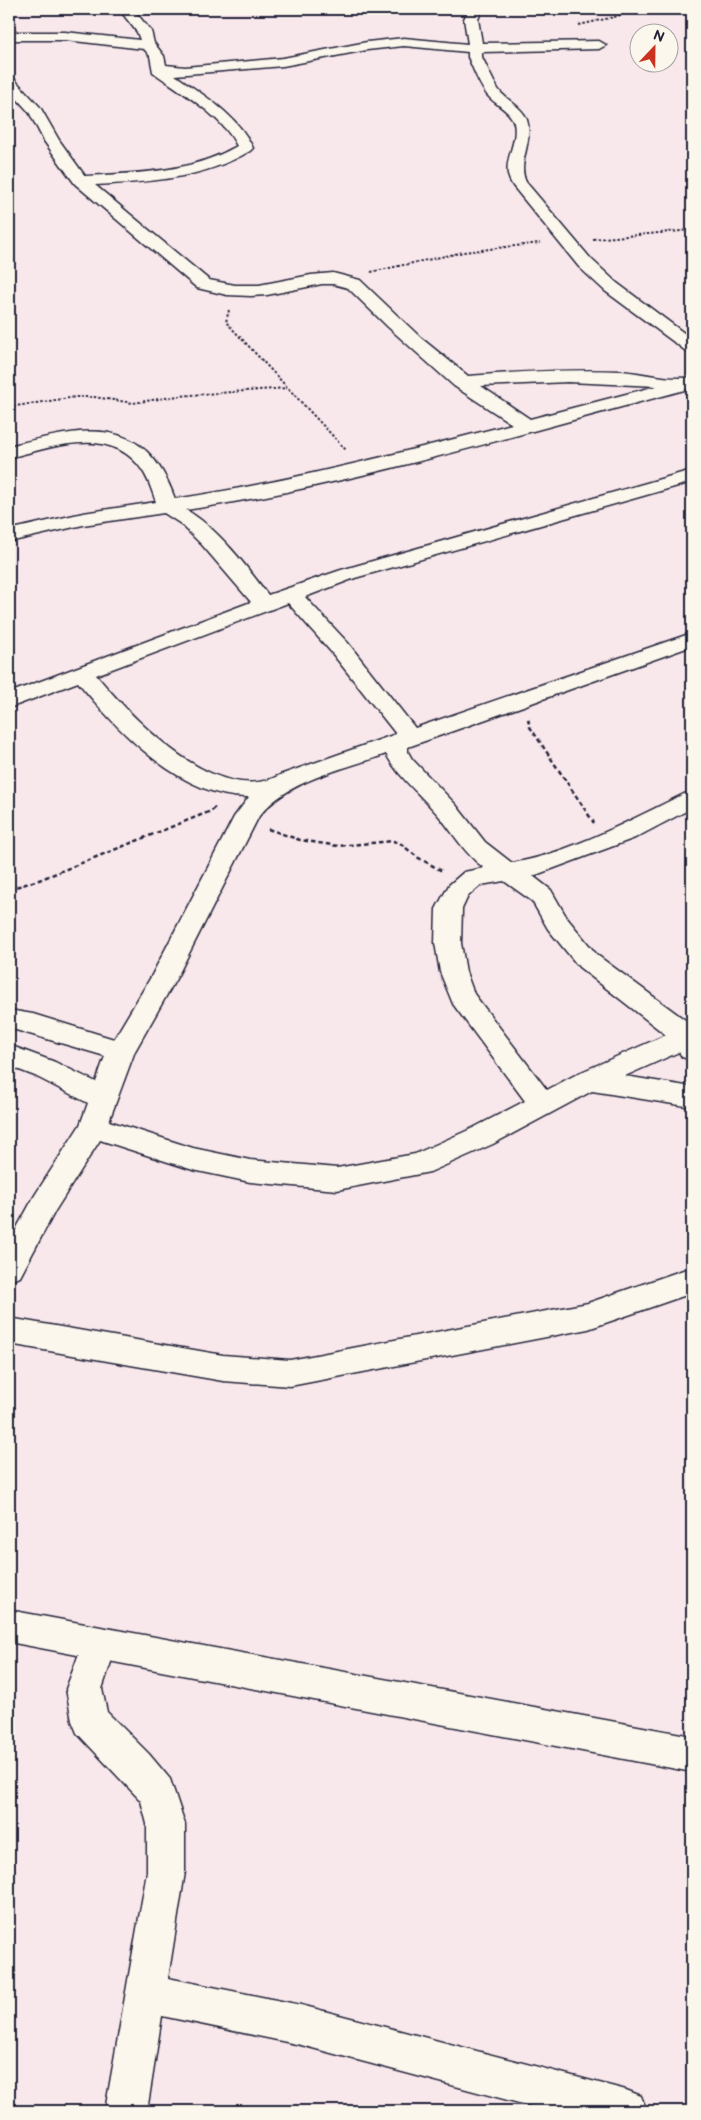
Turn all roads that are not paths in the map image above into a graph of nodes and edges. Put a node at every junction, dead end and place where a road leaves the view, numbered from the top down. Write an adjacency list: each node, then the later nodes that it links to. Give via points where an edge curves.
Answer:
1 (126, 9): 5 (street, via 144,31)
2 (457, 12): 3 (street)
3 (473, 14): 7 (street)
4 (9, 36): 5 (street, via 66,36)
5 (148, 45): 8 (street, via 160,60)
6 (599, 45): 7 (street)
7 (474, 48): 8 (street, via 393,43 283,62 185,70); 11 (street, via 475,57 493,93 513,110 521,122 514,172 519,183 566,242 611,287)
8 (158, 69): 10 (street, via 228,124 243,139 245,148 210,165 183,171)
9 (9, 82): 10 (street, via 35,110 52,141)
10 (81, 181): 12 (street, via 203,284 218,289 266,290 332,278 354,284)
11 (692, 347)
12 (461, 382): 13 (street, via 600,375); 14 (street)
13 (689, 383): 14 (street)
14 (527, 425): 17 (street, via 368,468)
15 (9, 452): 17 (street, via 84,438 107,437 124,442 141,456 159,481)
16 (692, 476): 19 (street, via 348,574)
17 (170, 507): 18 (street, via 83,519); 20 (street, via 190,520 243,577)
18 (9, 536)
19 (292, 595): 20 (street); 24 (street, via 340,648)
20 (264, 605): 22 (street)
21 (692, 639): 24 (street)
22 (82, 673): 23 (street); 25 (street, via 124,722 146,742 208,782 226,788)
23 (9, 701)
24 (404, 739): 25 (street); 27 (street, via 396,752 402,763 448,810 476,848)
25 (271, 789): 30 (street, via 256,802 246,817 164,977)
26 (692, 799): 27 (street, via 607,839 533,868)
27 (507, 872): 29 (street, via 542,896 557,923 588,961); 35 (street, via 473,878 458,891 449,909 448,943 462,997)
28 (13, 1025): 30 (street)
29 (690, 1041): 32 (street)
30 (121, 1051): 34 (street)
31 (9, 1054): 34 (street)
32 (589, 1080): 33 (street); 35 (street)
33 (692, 1097)
34 (104, 1098): 36 (street)
35 (542, 1103): 36 (street, via 483,1136 420,1164 337,1179 240,1169)
36 (93, 1127): 37 (street, via 45,1203)
37 (9, 1269)
38 (692, 1279): 39 (street, via 588,1316 290,1372 222,1368)
39 (9, 1332)
40 (9, 1626): 41 (street)
41 (99, 1644): 42 (street); 43 (street, via 84,1689 90,1721 157,1792 166,1824 166,1872)
42 (692, 1754)
43 (146, 1993): 44 (street, via 301,2025); 45 (street)
44 (611, 2109)
45 (126, 2111)

